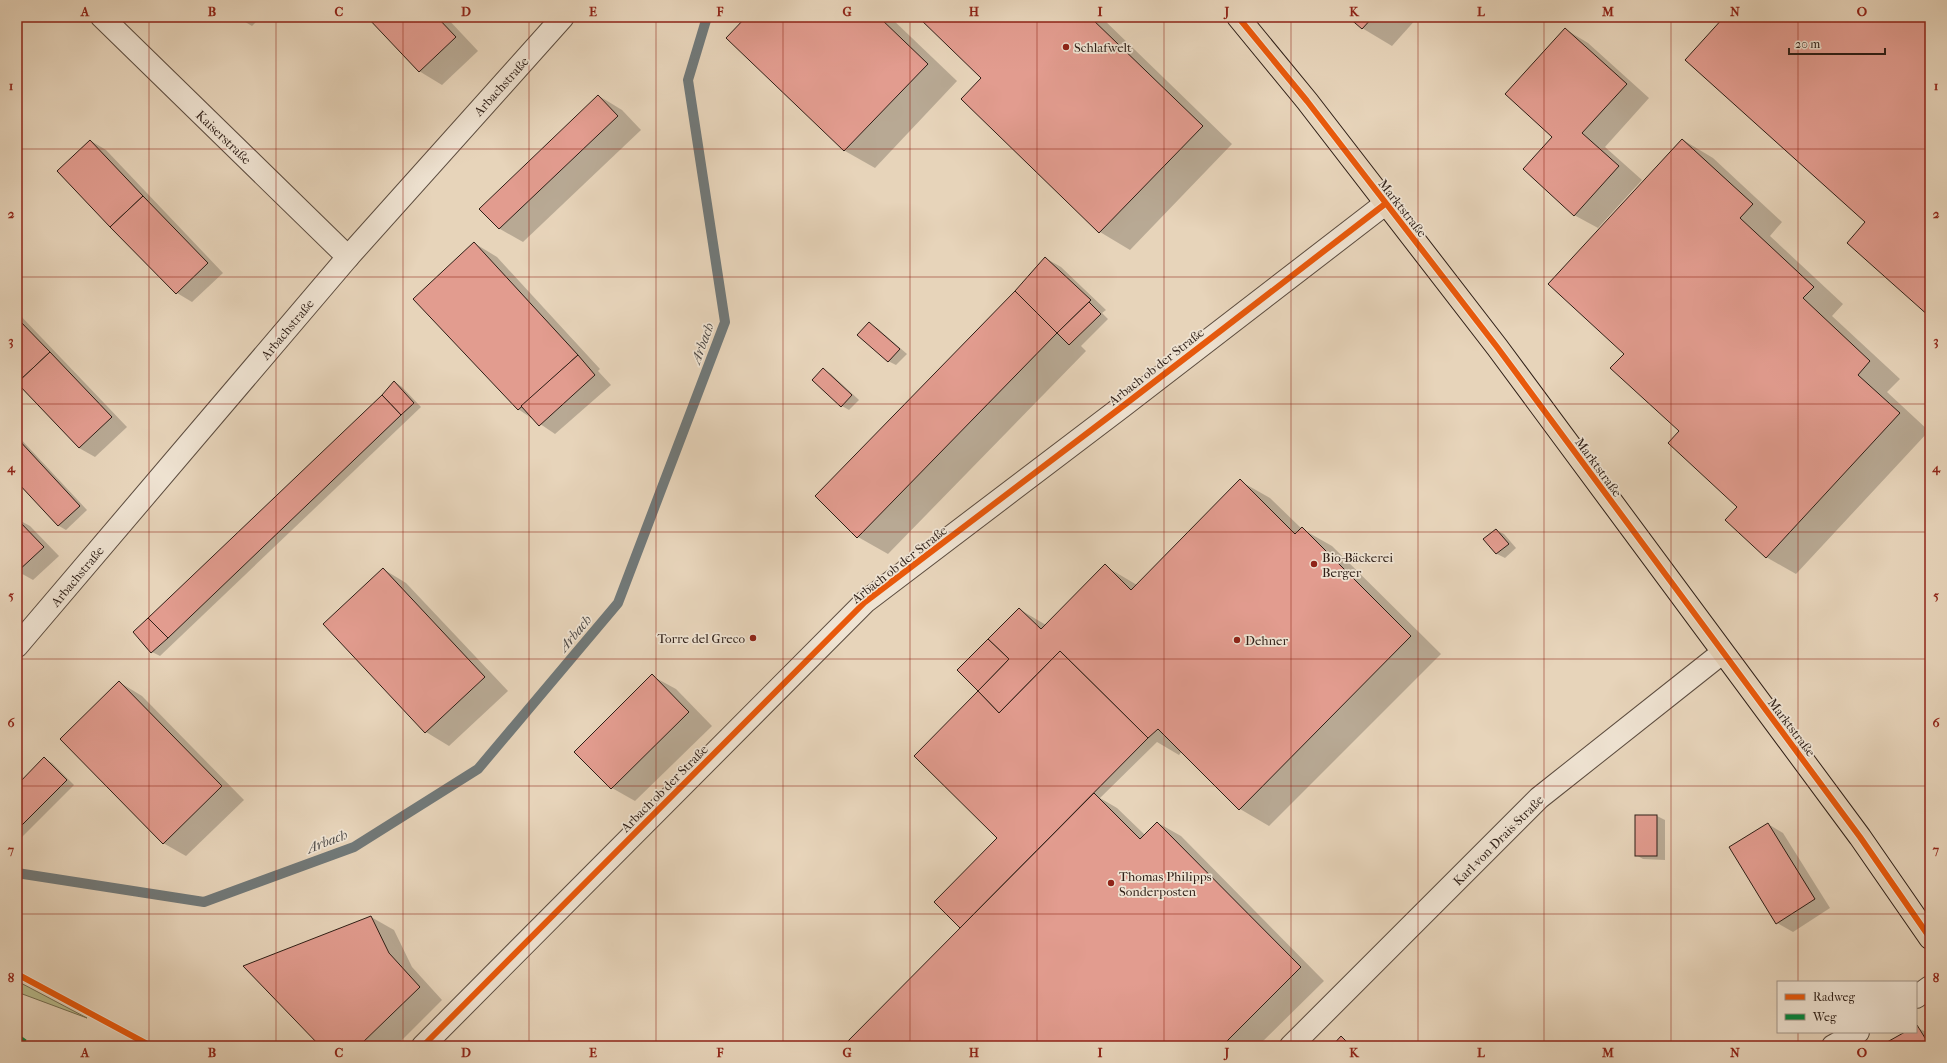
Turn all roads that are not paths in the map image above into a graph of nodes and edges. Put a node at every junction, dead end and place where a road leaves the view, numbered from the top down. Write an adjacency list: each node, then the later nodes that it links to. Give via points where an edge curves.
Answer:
1 (102, 17): 5 (street, Kaiserstraße)
2 (563, 17): 5 (street, Arbachstraße)
3 (1238, 17): 4 (main road, Marktstraße, via 1307,100)
4 (1386, 204): 7 (main road, Marktstraße, via 1497,347); 12 (street, Arbach ob der Straße, via 865,602)
5 (348, 257): 6 (street, Arbachstraße)
6 (17, 646)
7 (1722, 653): 8 (main road, Marktstraße, via 1860,837); 13 (street, Karl-von-Drais-Straße, via 1539,798)
8 (1930, 938)
9 (1930, 987): 10 (street)
10 (1917, 996)
11 (1856, 1033): 14 (street)
12 (423, 1046)
13 (1291, 1046)
14 (1833, 1046)

